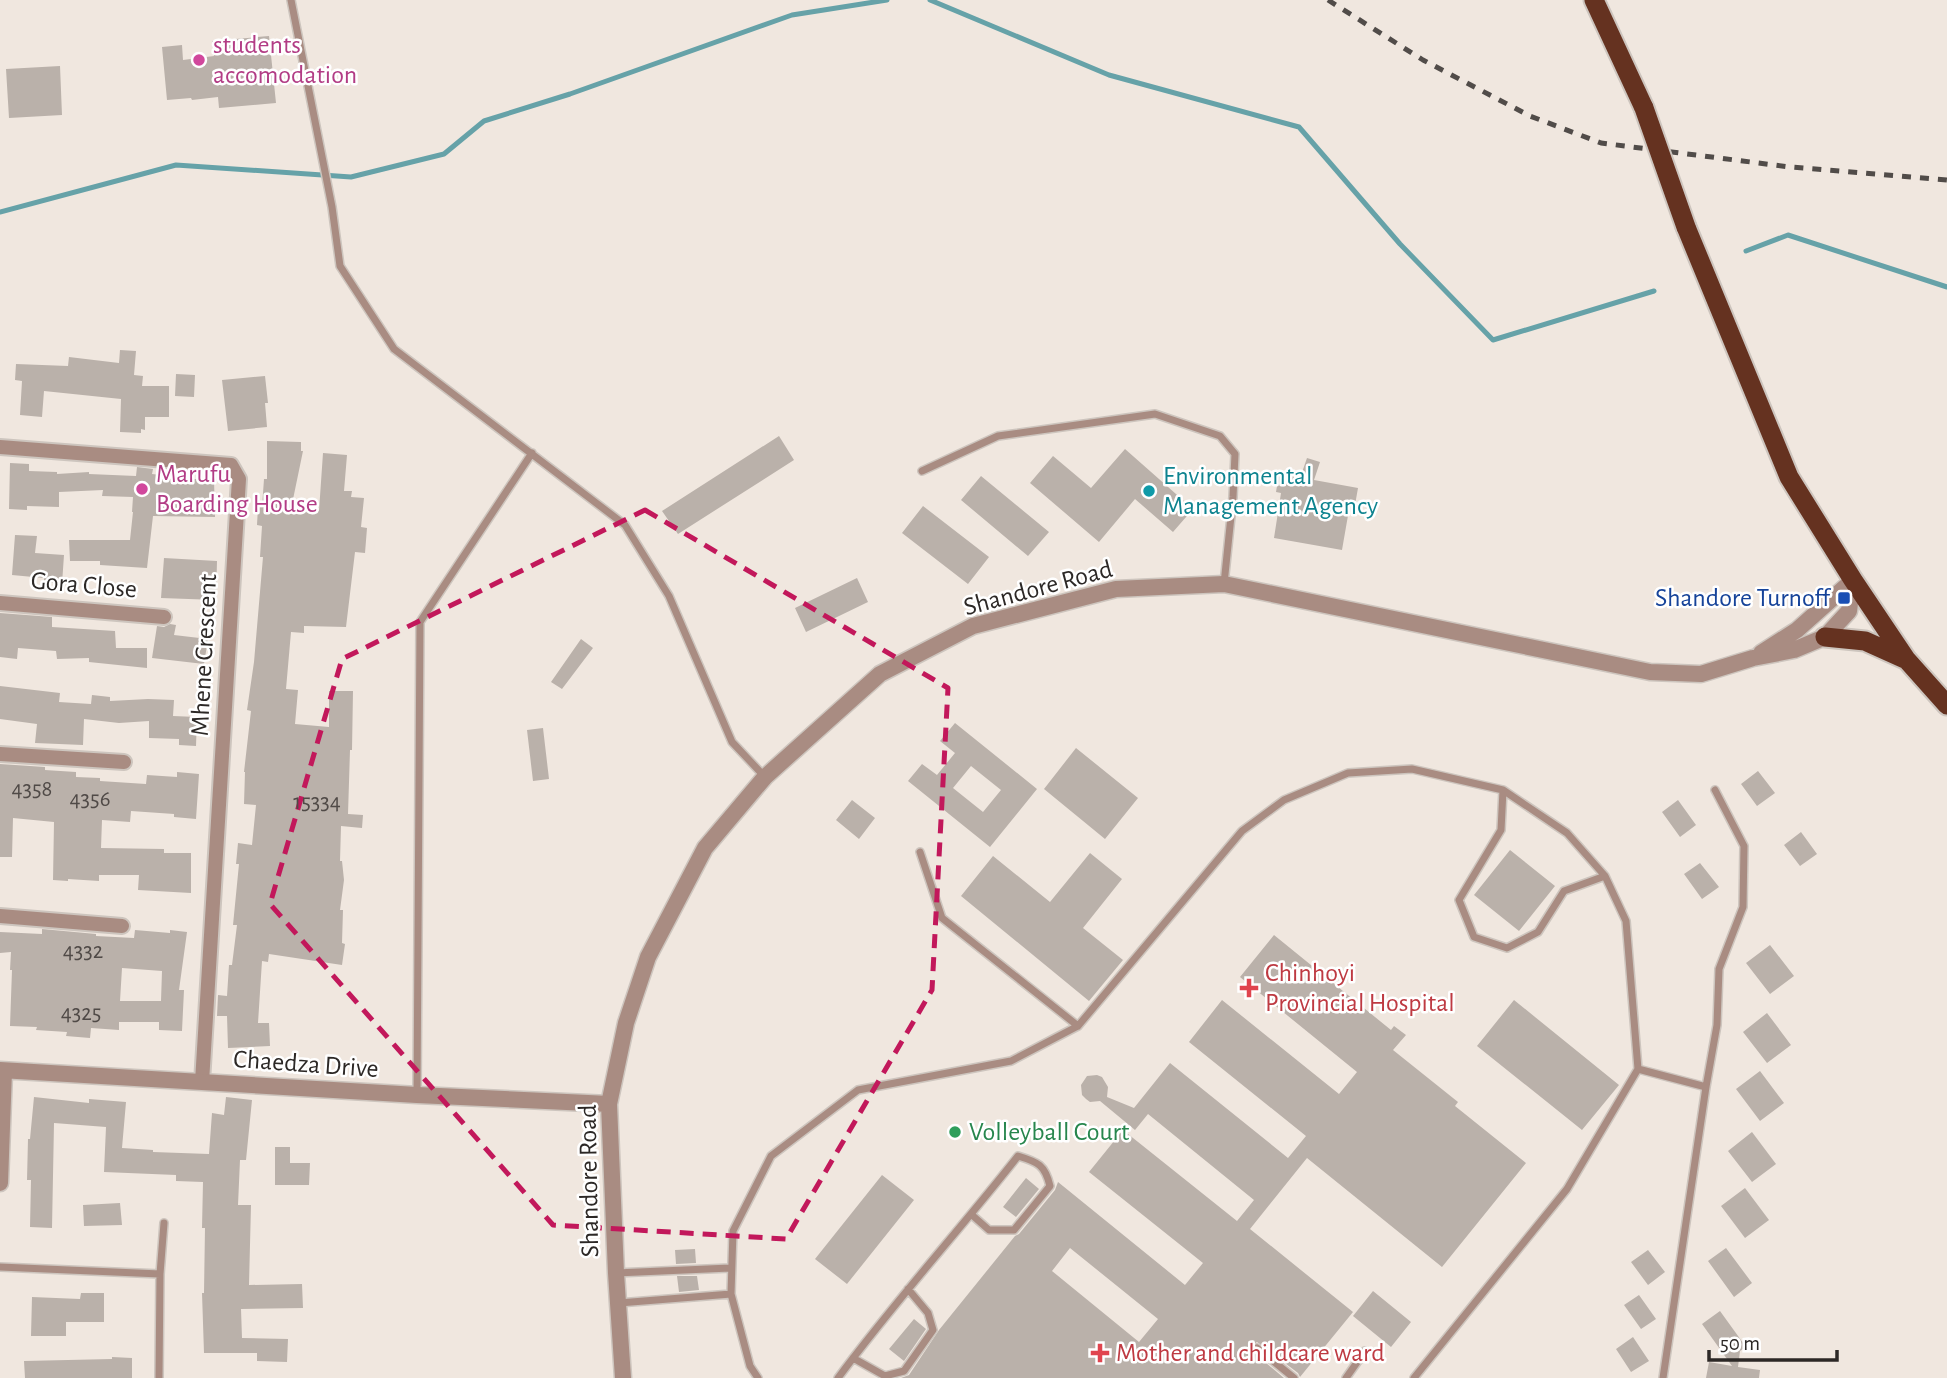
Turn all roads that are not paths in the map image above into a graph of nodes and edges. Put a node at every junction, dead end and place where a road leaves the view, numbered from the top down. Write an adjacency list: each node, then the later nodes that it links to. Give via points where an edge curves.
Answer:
1 (291, 0): 4 (lane, via 340,266 394,349)
2 (1594, 0): 6 (highway, bridge, via 1644,108 1686,227 1789,477)
3 (0, 447): 26 (street, Mhene Crescent, via 231,465 239,479)
4 (532, 453): 16 (lane, via 625,525 669,596 732,742); 28 (lane, via 420,622)
5 (922, 471): 7 (lane, via 998,436 1155,414 1220,436 1236,454)
6 (1853, 580): 10 (street, via 1849,611); 11 (street, via 1797,629); 12 (highway)
7 (1224, 584): 11 (street, Shandore Road, via 1650,672 1701,674); 16 (street, Shandore Road, via 1116,589 973,626 880,674)
8 (0, 603): 9 (street, Gora Close)
9 (164, 617)
10 (1825, 637): 11 (street, via 1794,650); 12 (highway, via 1865,641)
11 (1753, 658)
12 (1906, 659): 13 (highway)
13 (1947, 705)
14 (0, 754): 15 (street)
15 (124, 762)
16 (765, 776): 29 (street, Shandore Road, via 705,848 648,957 626,1023)
17 (1503, 790): 20 (lane, via 1567,833); 20 (lane, via 1501,830 1459,900 1474,937 1507,948 1538,932 1564,891); 23 (lane, via 1412,769 1348,773 1284,800 1242,831)
18 (1715, 790): 27 (lane, via 1744,846 1743,907 1719,969 1717,1025)
19 (920, 852): 23 (lane, via 942,918)
20 (1605, 876): 24 (lane, via 1626,921)
21 (0, 916): 22 (street)
22 (122, 926)
23 (1078, 1026): 34 (lane, via 1011,1061 858,1090 772,1156 733,1231)
24 (1638, 1069): 27 (lane); 49 (lane, via 1567,1189)
25 (2, 1071): 26 (street, Chaedza Drive); 30 (street)
26 (202, 1082): 28 (street, Chaedza Drive)
27 (1706, 1087): 50 (lane)
28 (417, 1096): 29 (street, Chaedza Drive)
29 (608, 1104): 35 (street, Shandore Road)
30 (0, 1183)
31 (972, 1215): 31 (lane, via 1018,1156 1035,1161 1046,1171 1050,1186 1014,1230 989,1230); 37 (lane)
32 (164, 1223): 36 (lane)
33 (0, 1266): 36 (lane)
34 (730, 1268): 35 (lane); 38 (lane)
35 (616, 1273): 39 (street, Shandore Road)
36 (160, 1274): 43 (lane)
37 (908, 1289): 42 (lane); 42 (lane, via 928,1313 933,1330 904,1371 885,1377)
38 (731, 1294): 39 (lane); 45 (lane, via 750,1366)
39 (619, 1303): 44 (street, Shandore Road)
40 (1257, 1348): 47 (lane)
41 (1365, 1351): 48 (lane)
42 (853, 1358): 46 (lane)
43 (159, 1378)
44 (623, 1378)
45 (758, 1378)
46 (838, 1378)
47 (1294, 1378)
48 (1346, 1378)
49 (1414, 1378)
50 (1663, 1378)

